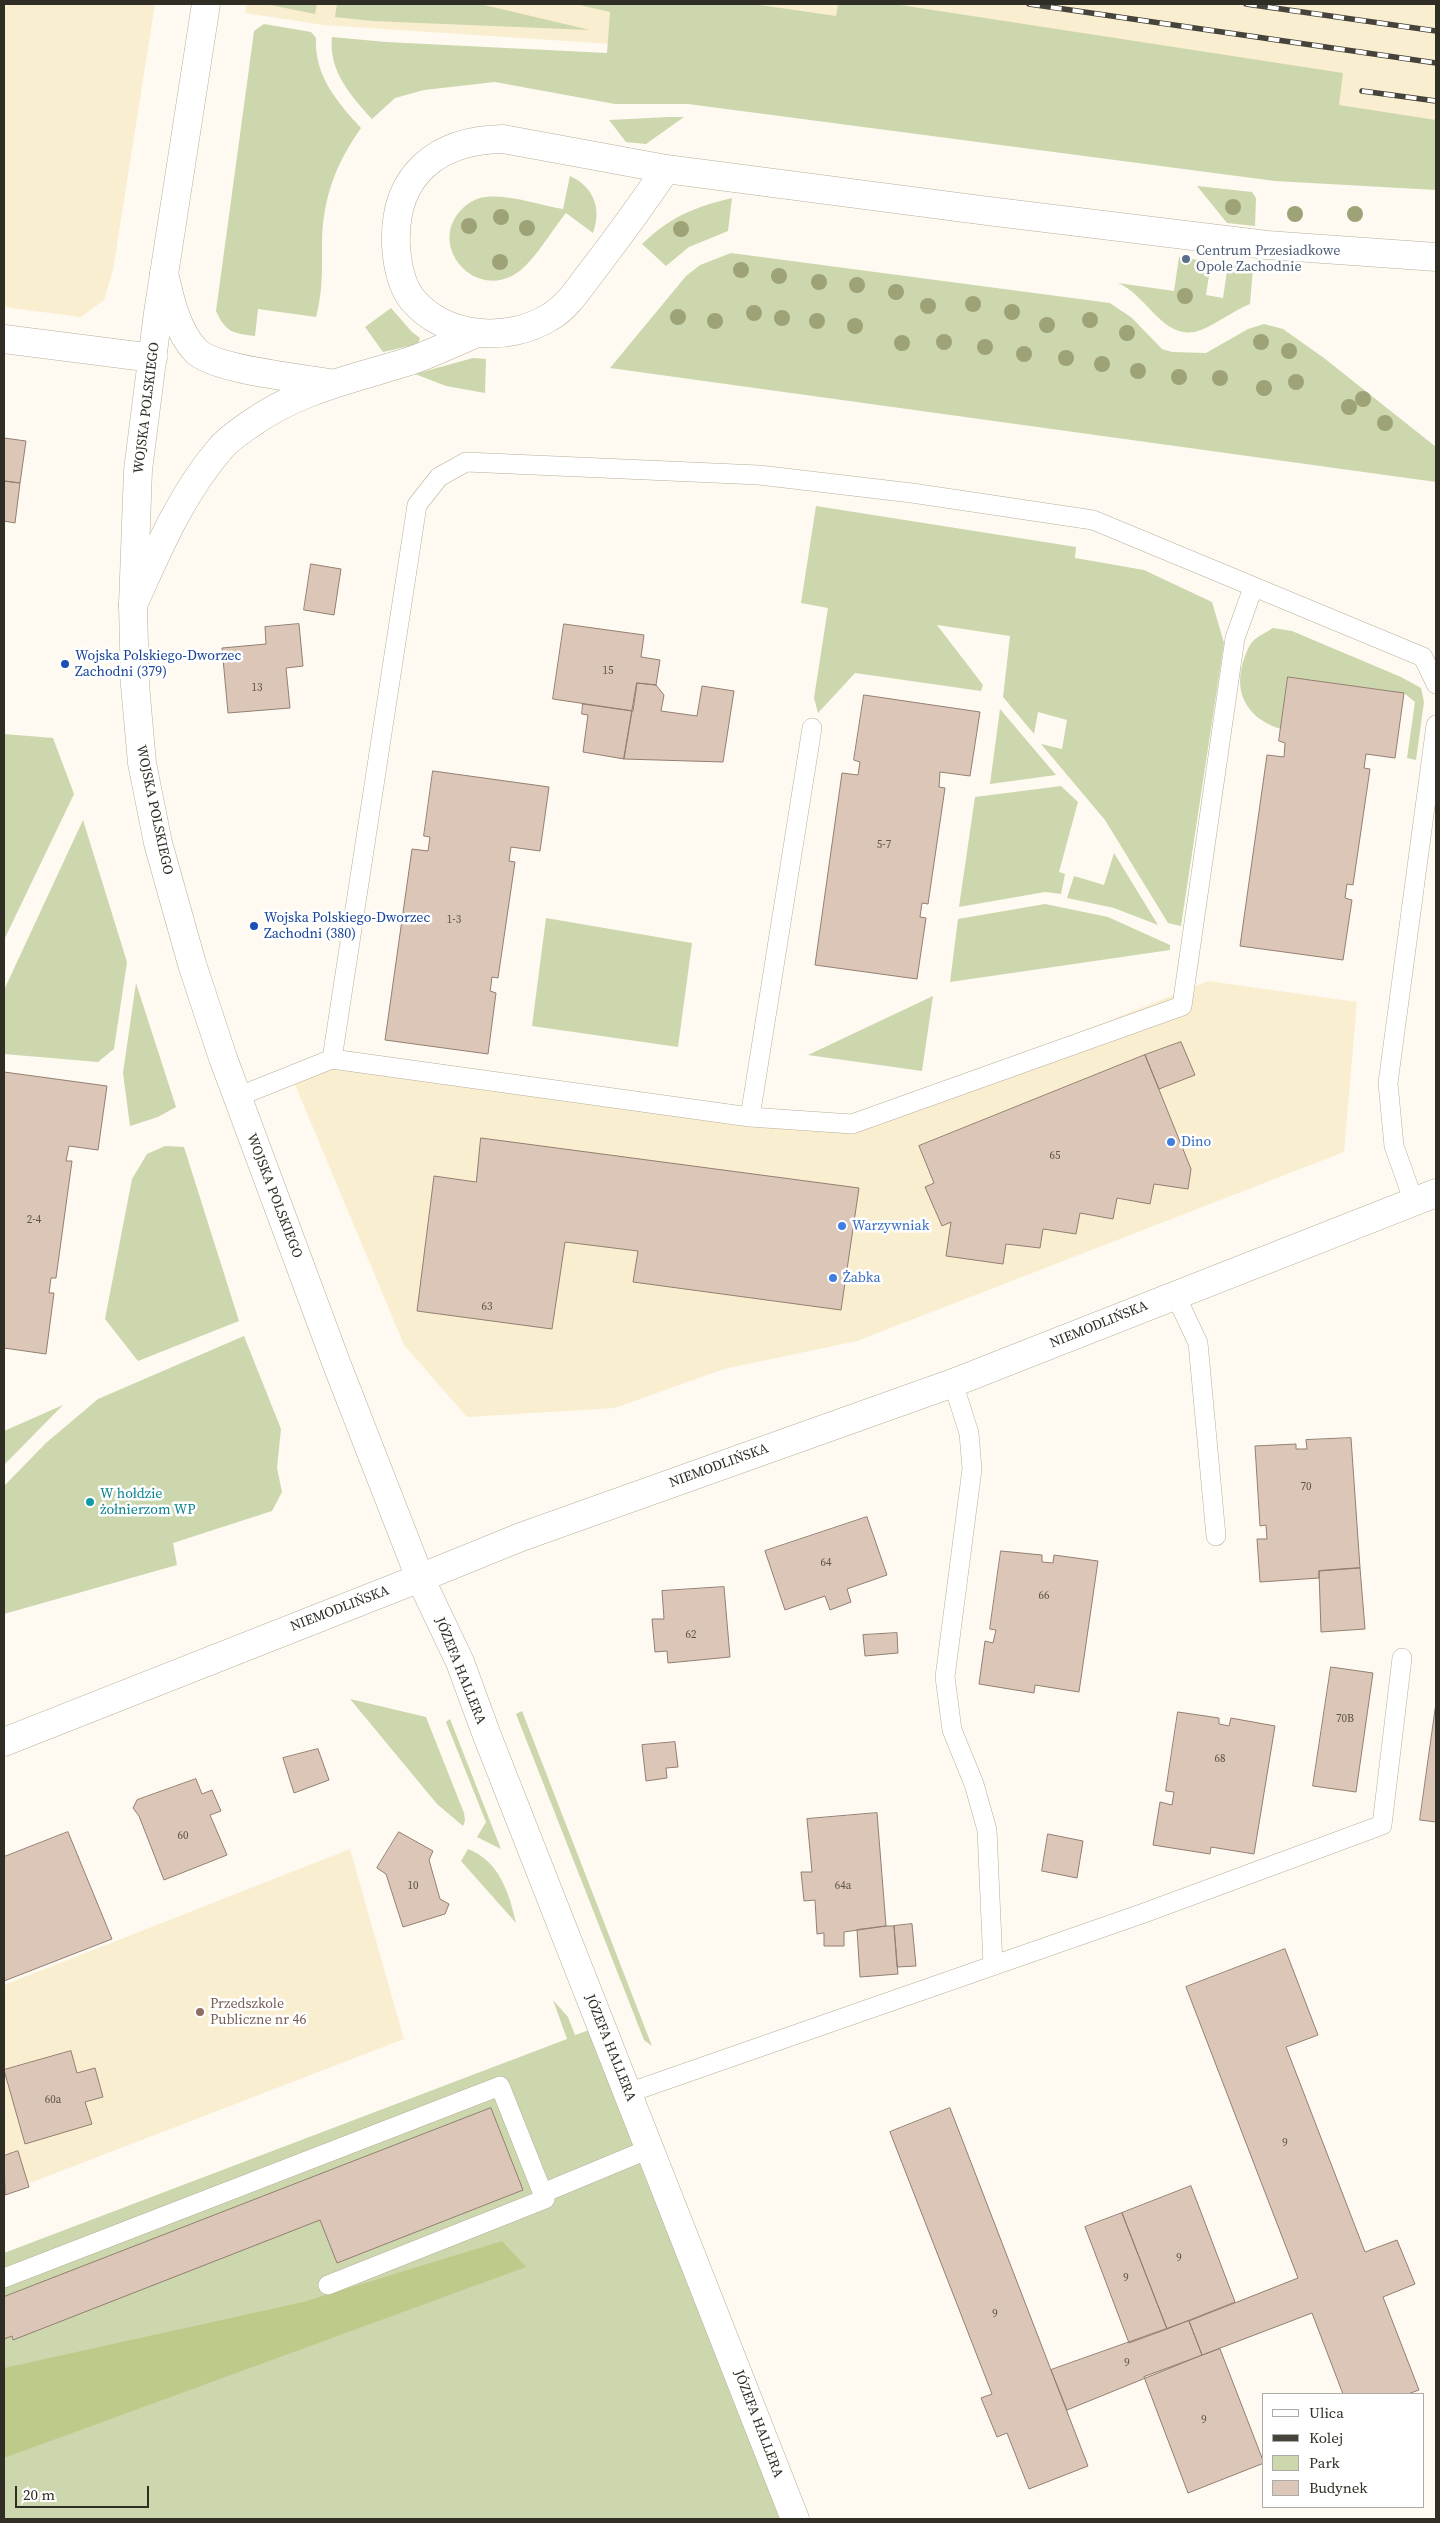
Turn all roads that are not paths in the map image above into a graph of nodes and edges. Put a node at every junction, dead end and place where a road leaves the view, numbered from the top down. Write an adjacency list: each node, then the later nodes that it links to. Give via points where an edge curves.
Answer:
1 (206, 4): 4 (main road, WOJSKA POLSKIEGO)
2 (666, 168): 3 (main road, via 1267,245); 5 (main road, via 590,274 552,316 514,332); 5 (main road, via 503,139 483,139 454,146 433,156 406,188 398,214 397,254 402,278 411,298 430,314)
3 (1436, 257)
4 (164, 274): 7 (main road, WOJSKA POLSKIEGO); 8 (main road, via 180,326 197,352 242,368)
5 (477, 333): 8 (main road, via 412,360)
6 (4, 339): 7 (main road)
7 (153, 358): 10 (main road, WOJSKA POLSKIEGO, via 138,470)
8 (332, 383): 10 (main road, via 295,397 266,413 220,448 177,514)
9 (1254, 588): 11 (lane, via 1423,657); 14 (lane, via 1094,520 768,476 466,462 439,477 417,505); 16 (lane, via 1235,638 1182,1006 852,1124)
10 (133, 605): 15 (main road, WOJSKA POLSKIEGO, via 141,753 155,825 192,964)
11 (1436, 684)
12 (1436, 725): 17 (lane, via 1388,1083 1394,1146)
13 (812, 728): 16 (lane)
14 (332, 1059): 15 (lane); 16 (lane)
15 (237, 1097): 21 (main road, WOJSKA POLSKIEGO)
16 (750, 1117)
17 (1425, 1198): 18 (main road, NIEMODLIŃSKA)
18 (1176, 1294): 19 (main road, NIEMODLIŃSKA); 20 (lane, via 1198,1343)
19 (953, 1383): 21 (main road, NIEMODLIŃSKA, via 521,1537); 24 (lane, via 969,1433 972,1469 945,1677 952,1730 974,1784 987,1830)
20 (1216, 1536)
21 (420, 1578): 23 (main road, NIEMODLIŃSKA); 25 (main road, JÓZEFA HALLERA, via 460,1662)
22 (1402, 1658): 24 (lane, via 1382,1825)
23 (4, 1742)
24 (993, 1965): 25 (lane)
25 (628, 2093): 26 (main road, JÓZEFA HALLERA)
26 (649, 2148): 27 (lane); 30 (main road, JÓZEFA HALLERA)
27 (543, 2193): 28 (lane, via 500,2086); 29 (lane, via 545,2199)
28 (4, 2278)
29 (328, 2285)
30 (796, 2519)

